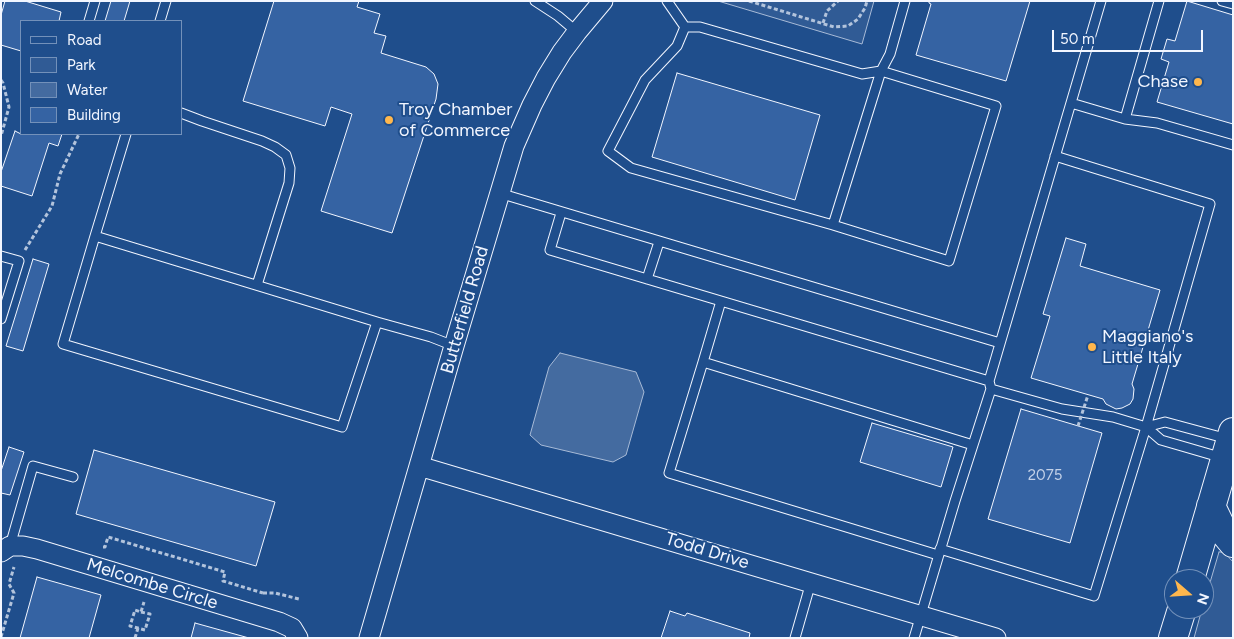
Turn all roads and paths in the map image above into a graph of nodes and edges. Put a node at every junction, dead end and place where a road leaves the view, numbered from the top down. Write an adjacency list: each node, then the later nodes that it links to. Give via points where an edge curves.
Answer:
1 (95, 1): 14 (lane)
2 (166, 1): 15 (lane)
3 (535, 1): 18 (lane)
4 (603, 1): 18 (street, Butterfield Road)
5 (667, 1): 17 (lane)
6 (749, 1): 16 (path)
7 (838, 1): 16 (path, via 827,11)
8 (867, 1): 16 (path, via 858,19 848,26 834,27)
9 (905, 1): 19 (lane, via 890,54)
10 (1101, 1): 21 (lane)
11 (1159, 1): 23 (lane)
12 (1222, 1): 13 (lane)
13 (1233, 4)
14 (88, 20)
15 (160, 20)
16 (823, 23)
17 (685, 26): 19 (lane, via 700,27 862,74); 31 (lane, via 677,46 645,80 608,151 631,168)
18 (577, 32): 29 (street, Butterfield Road, via 532,105)
19 (881, 71): 31 (lane); 31 (lane, via 996,106 952,252 949,261)
20 (1, 80): 26 (path, via 9,107)
21 (1071, 103): 23 (lane); 28 (lane)
22 (182, 113): 37 (lane, via 262,141 286,155 290,168 289,182)
23 (1125, 119): 27 (lane, via 1157,123)
24 (79, 135): 35 (path, via 60,174 52,206)
25 (126, 135): 32 (lane)
26 (1, 136)
27 (1233, 145)
28 (1055, 156): 41 (lane); 47 (lane, via 1210,204)
29 (499, 193): 30 (lane); 42 (street, Butterfield Road)
30 (562, 213): 33 (lane); 36 (lane, via 550,250)
31 (833, 226)
32 (95, 236): 37 (lane); 40 (lane, via 63,344 342,427)
33 (659, 242): 36 (lane); 41 (lane)
34 (1, 256): 35 (lane)
35 (19, 261): 39 (lane)
36 (647, 279): 38 (lane)
37 (257, 286): 40 (lane)
38 (721, 301): 43 (lane); 44 (lane)
39 (1, 319)
40 (377, 322): 42 (lane)
41 (1000, 343): 44 (lane)
42 (454, 346): 50 (street, Butterfield Road)
43 (703, 362): 49 (lane); 55 (lane, via 669,473)
44 (990, 385): 47 (lane, via 1062,409); 49 (lane)
45 (1088, 395): 46 (path, bridge)
46 (1078, 426)
47 (1146, 427): 48 (lane, via 1165,422); 48 (lane, via 1161,440); 55 (lane, via 1094,596)
48 (1229, 443): 52 (main road)
49 (973, 445): 55 (lane)
50 (419, 466): 58 (street, Todd Drive); 70 (street, Butterfield Road)
51 (73, 476): 56 (lane, via 33,466)
52 (1211, 506): 53 (main road, via 1222,531); 57 (main road)
53 (1233, 543)
54 (96, 545): 59 (path, via 105,547 108,537 225,572 223,581)
55 (939, 552): 64 (lane)
56 (9, 553): 67 (path, via 9,584 14,593); 69 (street, Melcombe Circle, via 24,546 37,549 279,622 292,628)
57 (1193, 569)
58 (811, 582): 64 (street, Todd Drive); 71 (lane)
59 (263, 593): 61 (path); 62 (path)
60 (146, 596): 63 (path)
61 (262, 598)
62 (299, 600)
63 (141, 612): 66 (path, via 135,610 130,626); 66 (path, via 150,614 145,630)
64 (921, 615): 72 (lane); 73 (street, Todd Drive)
65 (1179, 619): 74 (main road)
66 (138, 628): 68 (path)
67 (1, 637)
68 (135, 638)
69 (298, 638)
70 (369, 638)
71 (794, 638)
72 (914, 638)
73 (996, 638)
74 (1173, 638)

